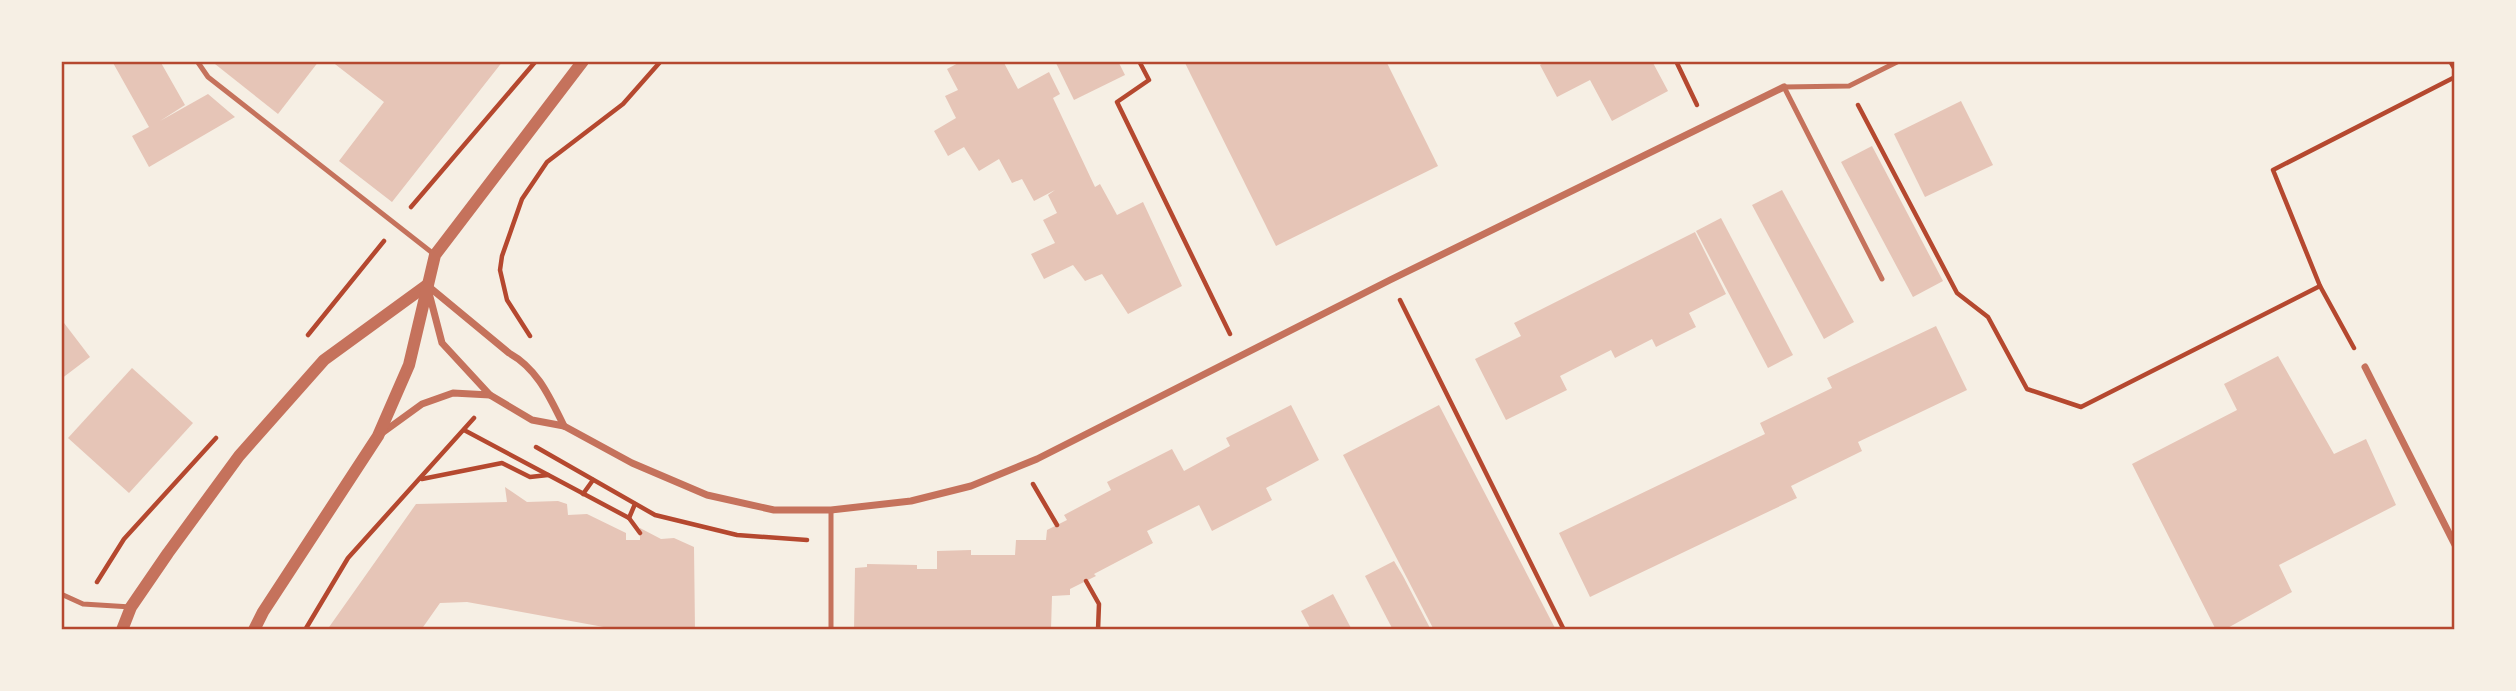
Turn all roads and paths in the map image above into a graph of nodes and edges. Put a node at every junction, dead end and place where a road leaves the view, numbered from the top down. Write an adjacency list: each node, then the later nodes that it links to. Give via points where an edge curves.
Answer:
1 (197, 61): 14 (lane, via 208,77)
2 (536, 61): 14 (path)
3 (583, 61): 15 (street)
4 (661, 61): 22 (path, via 623,104 547,162 522,199 500,270 507,300 533,340)
5 (1139, 61): 21 (path, via 1149,79 1116,102)
6 (1676, 61): 13 (path)
7 (1899, 61): 11 (lane, via 1849,86)
8 (2450, 61): 9 (path)
9 (2454, 68)
10 (2455, 78): 19 (path, via 2273,170)
11 (1784, 88): 16 (lane); 17 (street)
12 (1845, 102): 19 (path, via 1857,104 1957,293 1988,317 2027,389 2081,407)
13 (1697, 106)
14 (397, 225): 15 (lane); 20 (path)
15 (435, 255): 18 (street)
16 (1882, 279)
17 (1390, 280): 21 (street); 49 (path)
18 (427, 285): 22 (street); 24 (street, via 442,342); 28 (street, via 409,365); 43 (street, via 324,360 239,456)
19 (2320, 286): 23 (path)
20 (301, 344)
21 (1242, 355): 29 (street)
22 (518, 359): 25 (street, via 543,384)
23 (2365, 367): 39 (street)
24 (490, 396): 25 (street, via 532,420); 26 (path); 28 (street, via 453,393 422,404)
25 (564, 426): 35 (street, via 632,463 707,495 774,510)
26 (464, 430): 30 (path); 31 (path)
27 (217, 436): 42 (path, via 124,539)
28 (378, 436): 45 (street)
29 (1023, 465): 35 (street, via 971,486 911,501); 37 (path)
30 (548, 475): 31 (path, via 530,477 502,463); 33 (path)
31 (419, 480): 46 (path, via 348,558)
32 (593, 480): 33 (path)
33 (583, 494): 36 (path)
34 (635, 504): 36 (path)
35 (831, 510): 47 (lane)
36 (629, 518): 38 (path)
37 (1057, 525)
38 (640, 533)
39 (2455, 545)
40 (1086, 581): 48 (path, via 1098,604)
41 (61, 594): 42 (lane)
42 (82, 604): 43 (lane)
43 (131, 607): 44 (street)
44 (122, 630)
45 (254, 630)
46 (305, 630)
47 (831, 630)
48 (1098, 630)
49 (1564, 630)

